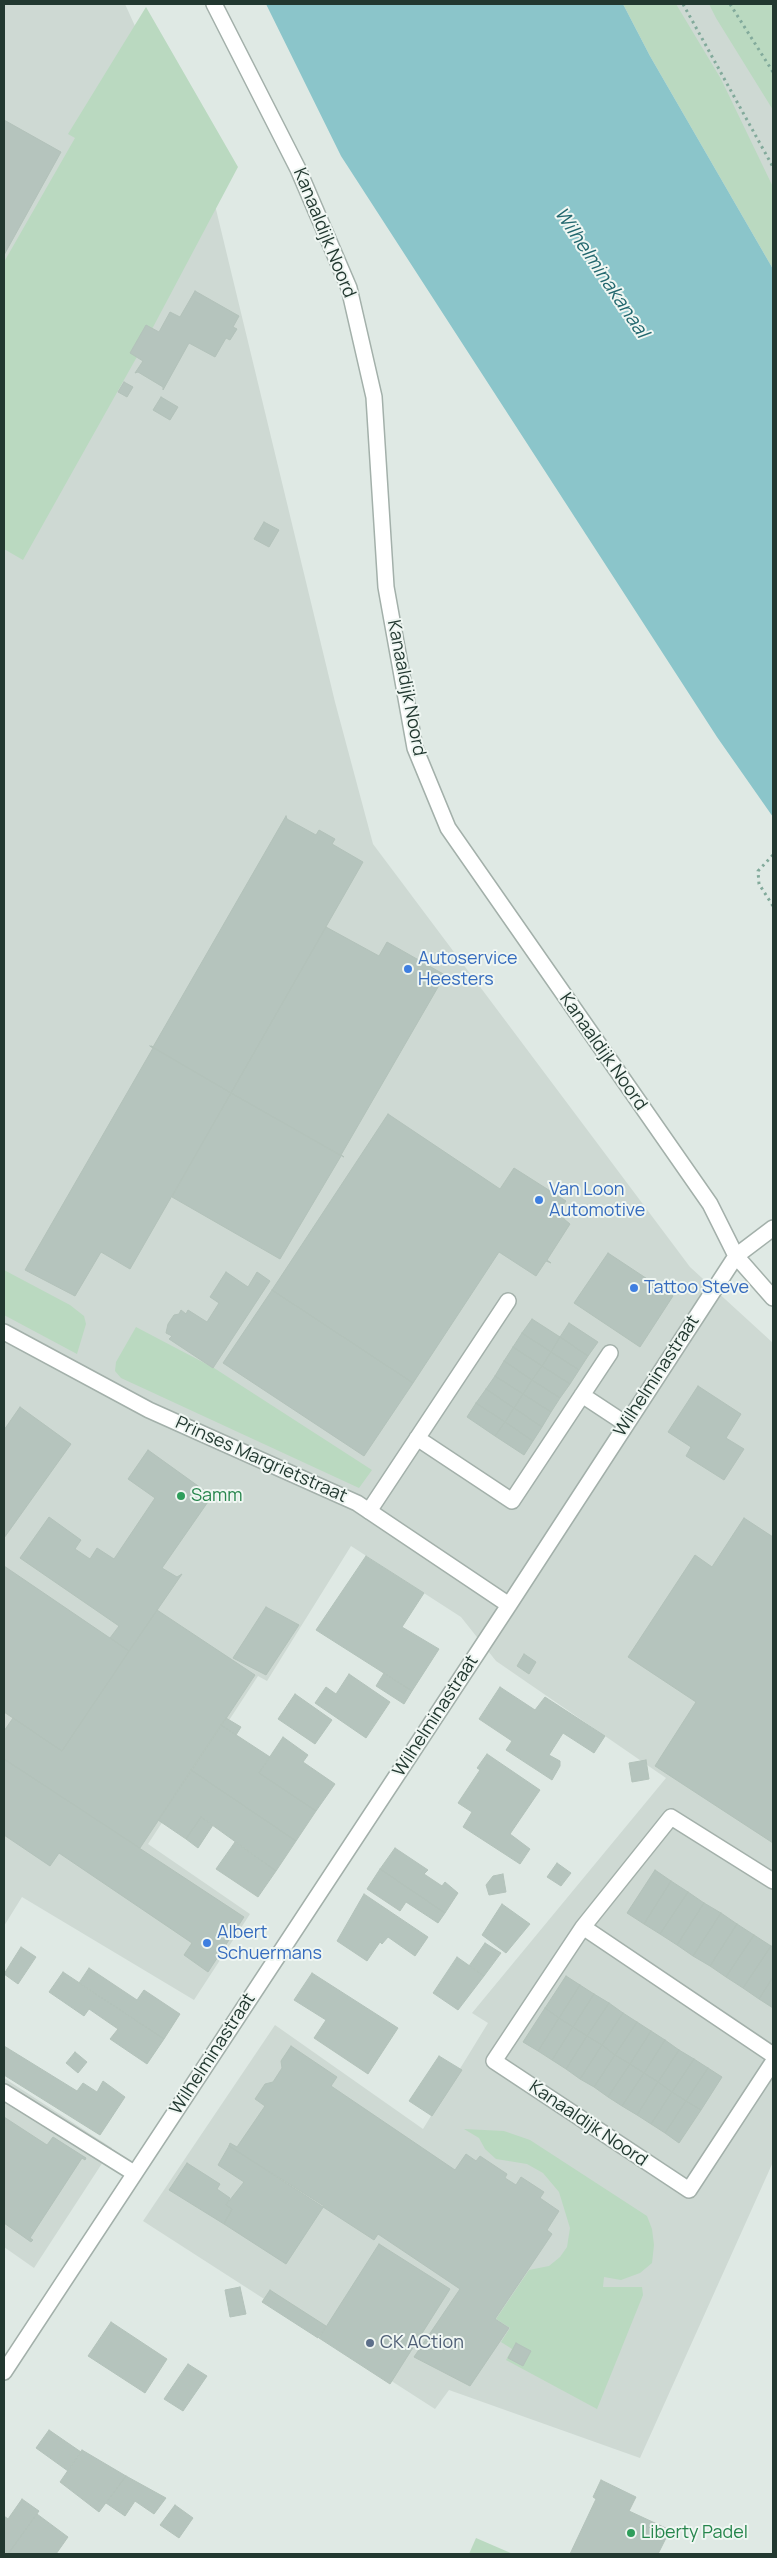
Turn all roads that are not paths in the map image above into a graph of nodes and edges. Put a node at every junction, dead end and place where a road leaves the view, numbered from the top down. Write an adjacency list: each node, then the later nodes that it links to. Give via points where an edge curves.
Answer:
1 (214, 4): 3 (street, Kanaaldijk Noord, via 298,169 349,288 374,398 386,587 415,748 448,828 710,1204)
2 (773, 1228): 3 (street, Wilhelminastraat)
3 (736, 1256): 4 (street, Kanaaldijk Noord); 9 (street, Wilhelminastraat)
4 (773, 1298)
5 (508, 1301): 10 (street)
6 (4, 1332): 11 (street, Prinses Margrietstraat, via 149,1410 356,1503)
7 (610, 1353): 8 (street)
8 (582, 1395): 9 (street); 10 (street, via 512,1501)
9 (626, 1424): 12 (street, Wilhelminastraat)
10 (417, 1438): 11 (street)
11 (369, 1512): 12 (street, Prinses Margrietstraat)
12 (509, 1605): 18 (street, Wilhelminastraat)
13 (773, 1881): 14 (street, Kanaaldijk Noord, via 671,1817)
14 (583, 1927): 15 (street); 16 (street, Kanaaldijk Noord, via 494,2061 689,2190)
15 (773, 2055)
16 (773, 2062)
17 (4, 2092): 18 (street)
18 (134, 2173): 19 (street, Wilhelminastraat)
19 (4, 2372)

